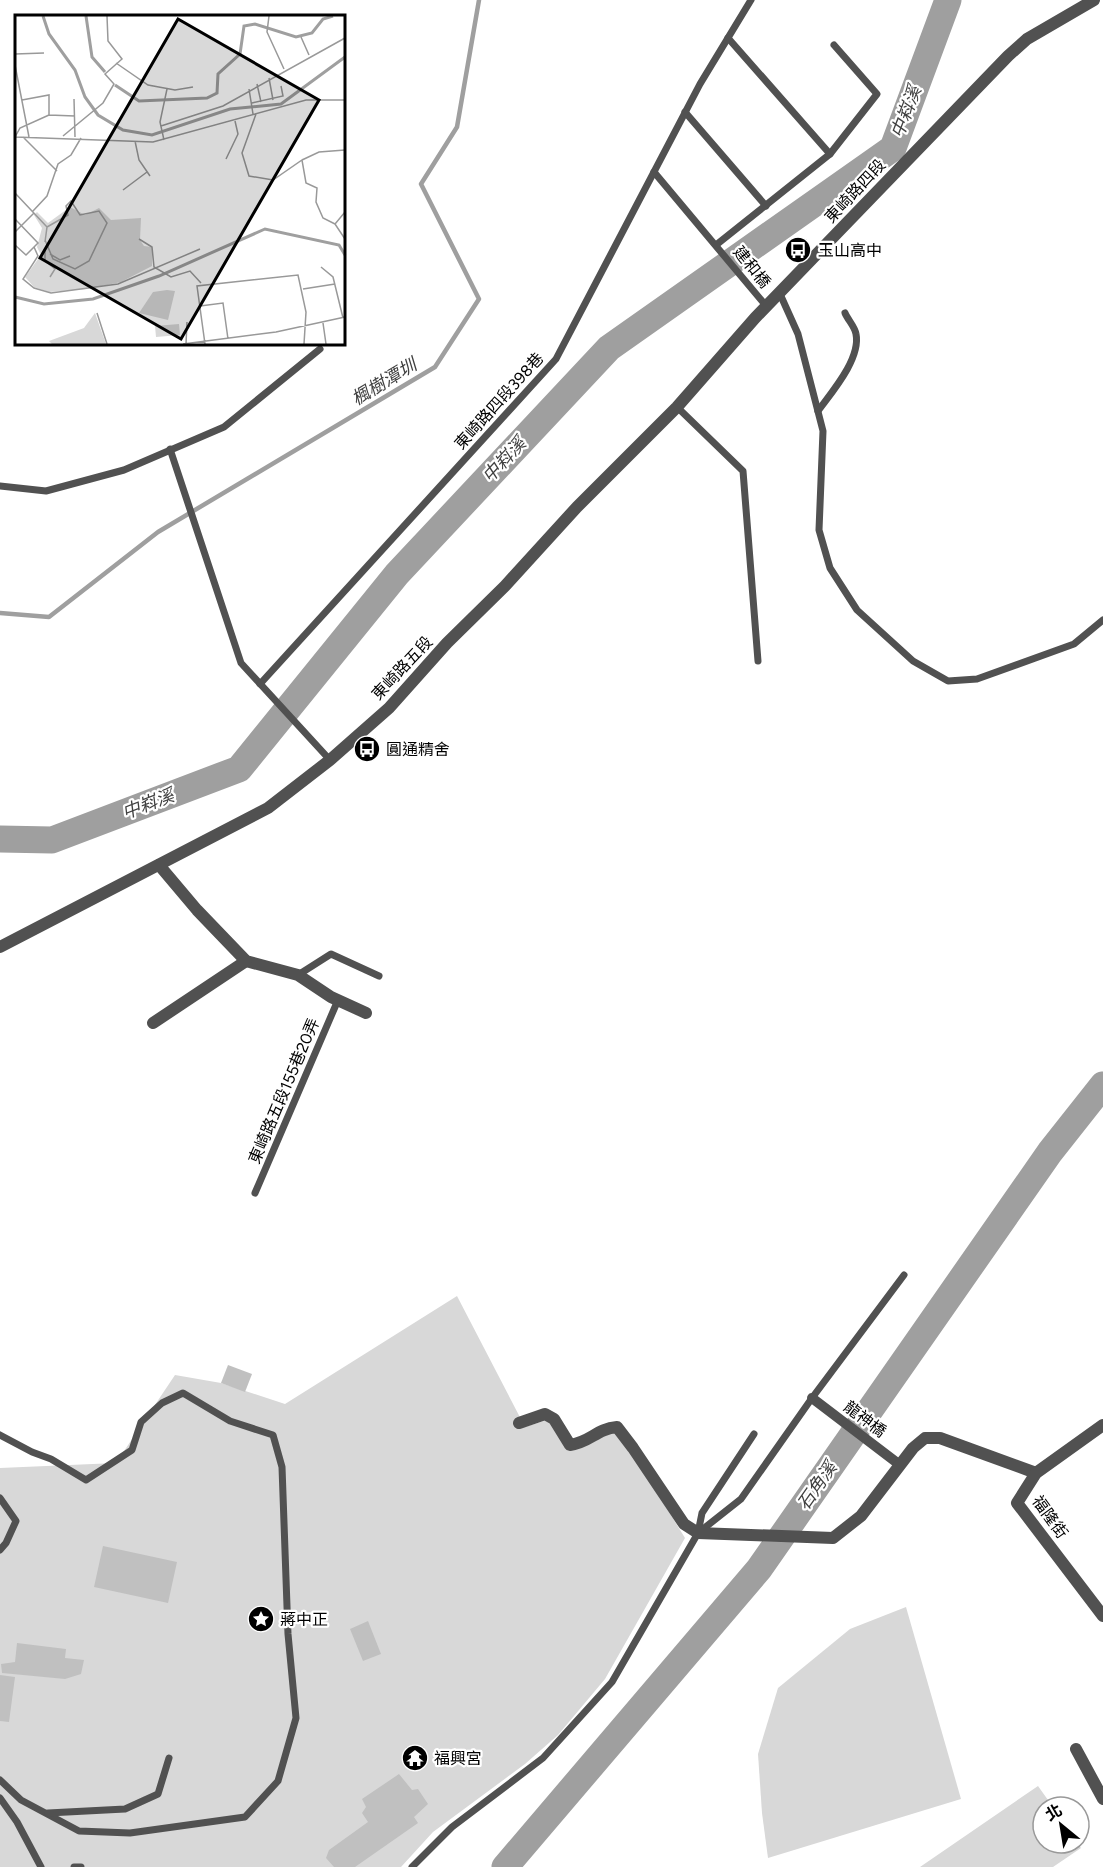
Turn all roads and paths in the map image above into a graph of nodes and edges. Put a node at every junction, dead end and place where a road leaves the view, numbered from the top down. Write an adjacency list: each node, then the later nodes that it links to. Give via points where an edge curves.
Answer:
1 (751, 0): 3 (lane, 東崎路四段398巷)
2 (1094, 0): 10 (street, 東崎路四段, via 1027,39 1008,56)
3 (728, 38): 5 (lane, 東崎路四段398巷); 6 (lane)
4 (834, 45): 6 (lane, via 877,94)
5 (685, 112): 7 (lane, 東崎路四段398巷); 8 (lane)
6 (830, 154): 8 (lane)
7 (654, 172): 9 (lane, 建和橋); 21 (lane, 東崎路四段398巷, via 555,359)
8 (766, 206): 9 (lane)
9 (716, 245): 11 (lane, 建和橋)
10 (780, 294): 11 (street, 東崎路四段); 16 (lane, via 798,334)
11 (767, 307): 13 (street, 東崎路四段)
12 (844, 313): 16 (lane, via 856,333 856,345 845,374)
13 (755, 318): 15 (street, 東崎路五段)
14 (320, 349): 17 (lane, via 224,427)
15 (677, 407): 20 (lane, via 743,471); 22 (street, 東崎路五段, via 577,507 389,708)
16 (818, 411): 19 (lane, via 823,431 819,530 830,568 856,610 913,661 948,681 977,679 1074,644)
17 (170, 449): 18 (lane, via 123,470 46,491); 21 (lane, via 241,663)
18 (0, 486)
19 (1103, 620)
20 (758, 661)
21 (260, 684): 22 (lane)
22 (330, 760): 23 (street, 東崎路五段, via 268,808)
23 (159, 865): 24 (street, 東崎路五段); 25 (street)
24 (0, 947)
25 (246, 961): 26 (street); 30 (street)
26 (298, 975): 27 (lane, via 331,954); 28 (street)
27 (379, 976)
28 (338, 1000): 29 (street); 31 (lane, 東崎路五段155巷20弄)
29 (366, 1013)
30 (153, 1023)
31 (255, 1193)
32 (904, 1275): 33 (lane)
33 (812, 1398): 38 (street, 龍神橋); 41 (lane, via 741,1500)
34 (519, 1423): 41 (street, via 545,1414 554,1419 570,1445 583,1443 605,1428 617,1427 684,1524)
35 (1103, 1425): 39 (street, 福隆街)
36 (754, 1434): 41 (lane, via 702,1513)
37 (0, 1435): 49 (lane, via 86,1480 132,1450 141,1422 162,1402 183,1393 230,1420 273,1435 282,1467 288,1634 296,1718 278,1781 245,1817 130,1833 79,1831)
38 (900, 1465): 39 (street, via 925,1438 940,1438); 41 (street, via 861,1516 833,1538)
39 (1036, 1473): 43 (street, 福隆街, via 1017,1503)
40 (0, 1498): 42 (lane, via 16,1521)
41 (698, 1533): 53 (lane, via 612,1682 543,1758 452,1827)
42 (0, 1550)
43 (1102, 1611)
44 (1076, 1749): 48 (street)
45 (169, 1758): 49 (lane, via 158,1794 125,1809)
46 (0, 1780): 49 (lane, via 21,1800)
47 (0, 1798): 50 (lane)
48 (1103, 1799)
49 (46, 1813)
50 (41, 1867)
51 (74, 1867): 52 (lane)
52 (81, 1867)
53 (412, 1867)

